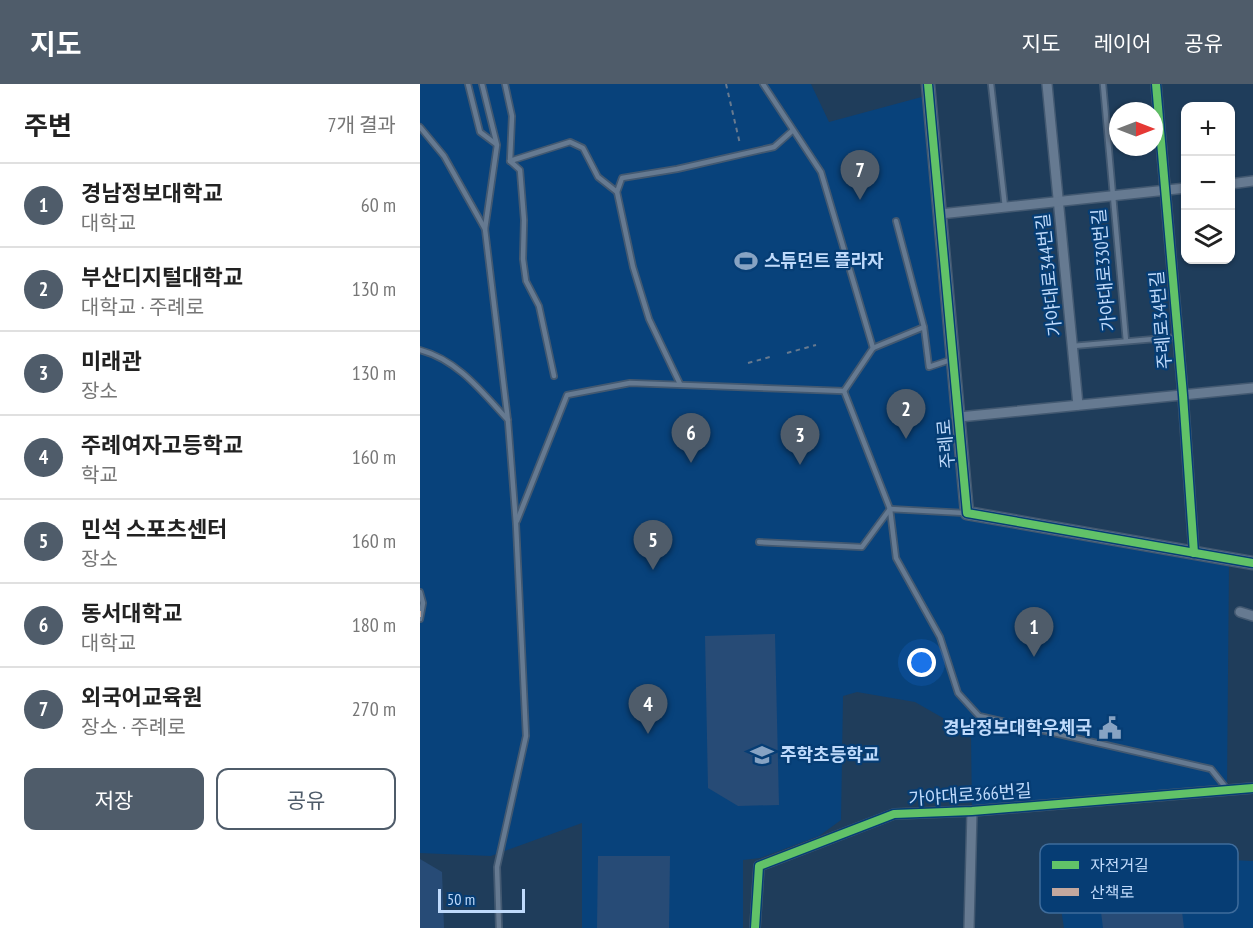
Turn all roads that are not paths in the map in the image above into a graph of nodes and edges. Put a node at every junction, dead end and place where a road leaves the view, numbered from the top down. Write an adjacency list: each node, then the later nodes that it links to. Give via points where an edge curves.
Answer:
1 (468, 84): 12 (lane, via 480,132)
2 (483, 84): 12 (lane)
3 (505, 84): 13 (lane, via 512,117)
4 (762, 84): 11 (lane)
5 (928, 84): 22 (street, 주례로)
6 (992, 84): 21 (lane)
7 (1047, 84): 20 (street)
8 (1103, 84): 19 (lane, 가야대로330번길)
9 (1156, 84): 17 (street, 주례로34번길)
10 (420, 127): 24 (lane, via 444,156)
11 (792, 131): 18 (lane, via 774,147 622,178); 29 (lane, via 821,172)
12 (497, 145): 24 (lane)
13 (510, 161): 18 (lane, via 570,142 583,148 598,177); 32 (lane, via 520,170 526,281 539,306)
14 (1253, 182): 15 (street)
15 (1235, 184)
16 (1181, 188): 17 (street, 가야대로330번길)
17 (1165, 190): 19 (street, 가야대로330번길); 26 (street, 주례로34번길)
18 (617, 192): 33 (lane, via 649,319)
19 (1115, 196): 20 (street, 가야대로330번길); 27 (lane, 가야대로330번길)
20 (1058, 201): 21 (street, 가야대로330번길); 28 (street, 가야대로344번길)
21 (1005, 207): 22 (street, 가야대로330번길)
22 (940, 214): 31 (street, 주례로)
23 (896, 221): 25 (lane)
24 (485, 229): 39 (lane)
25 (924, 327): 29 (lane); 31 (lane, via 929,367)
26 (1178, 337): 27 (lane, 가야대로344번길); 36 (street, 주례로34번길)
27 (1126, 341): 28 (lane, 가야대로344번길)
28 (1072, 346): 37 (street, 가야대로344번길)
29 (873, 348): 35 (lane)
30 (420, 350): 39 (lane, via 460,369)
31 (953, 359): 38 (street, 주례로)
32 (554, 375)
33 (680, 384): 35 (lane); 42 (lane, via 630,382 567,395)
34 (1253, 388): 36 (street)
35 (844, 391): 40 (lane)
36 (1183, 395): 37 (street); 44 (street, 주례로34번길)
37 (1078, 405): 38 (street)
38 (958, 417): 41 (street, 주례로)
39 (508, 421): 42 (lane)
40 (890, 509): 41 (lane); 43 (lane, via 862,547); 51 (lane, via 896,558 940,637 958,693 979,716 1211,769)
41 (968, 513): 44 (street)
42 (516, 524): 53 (lane, via 526,736 497,867)
43 (759, 542)
44 (1194, 553): 45 (street)
45 (1253, 563)
46 (420, 592): 49 (lane)
47 (1240, 612): 48 (street)
48 (1253, 616)
49 (420, 620)
50 (1253, 788): 51 (street, 가야대로366번길)
51 (1227, 789): 52 (street, 가야대로366번길)
52 (972, 811): 54 (street, 가야대로366번길, via 894,814 759,866); 55 (street)
53 (499, 928)
54 (755, 928)
55 (969, 928)

